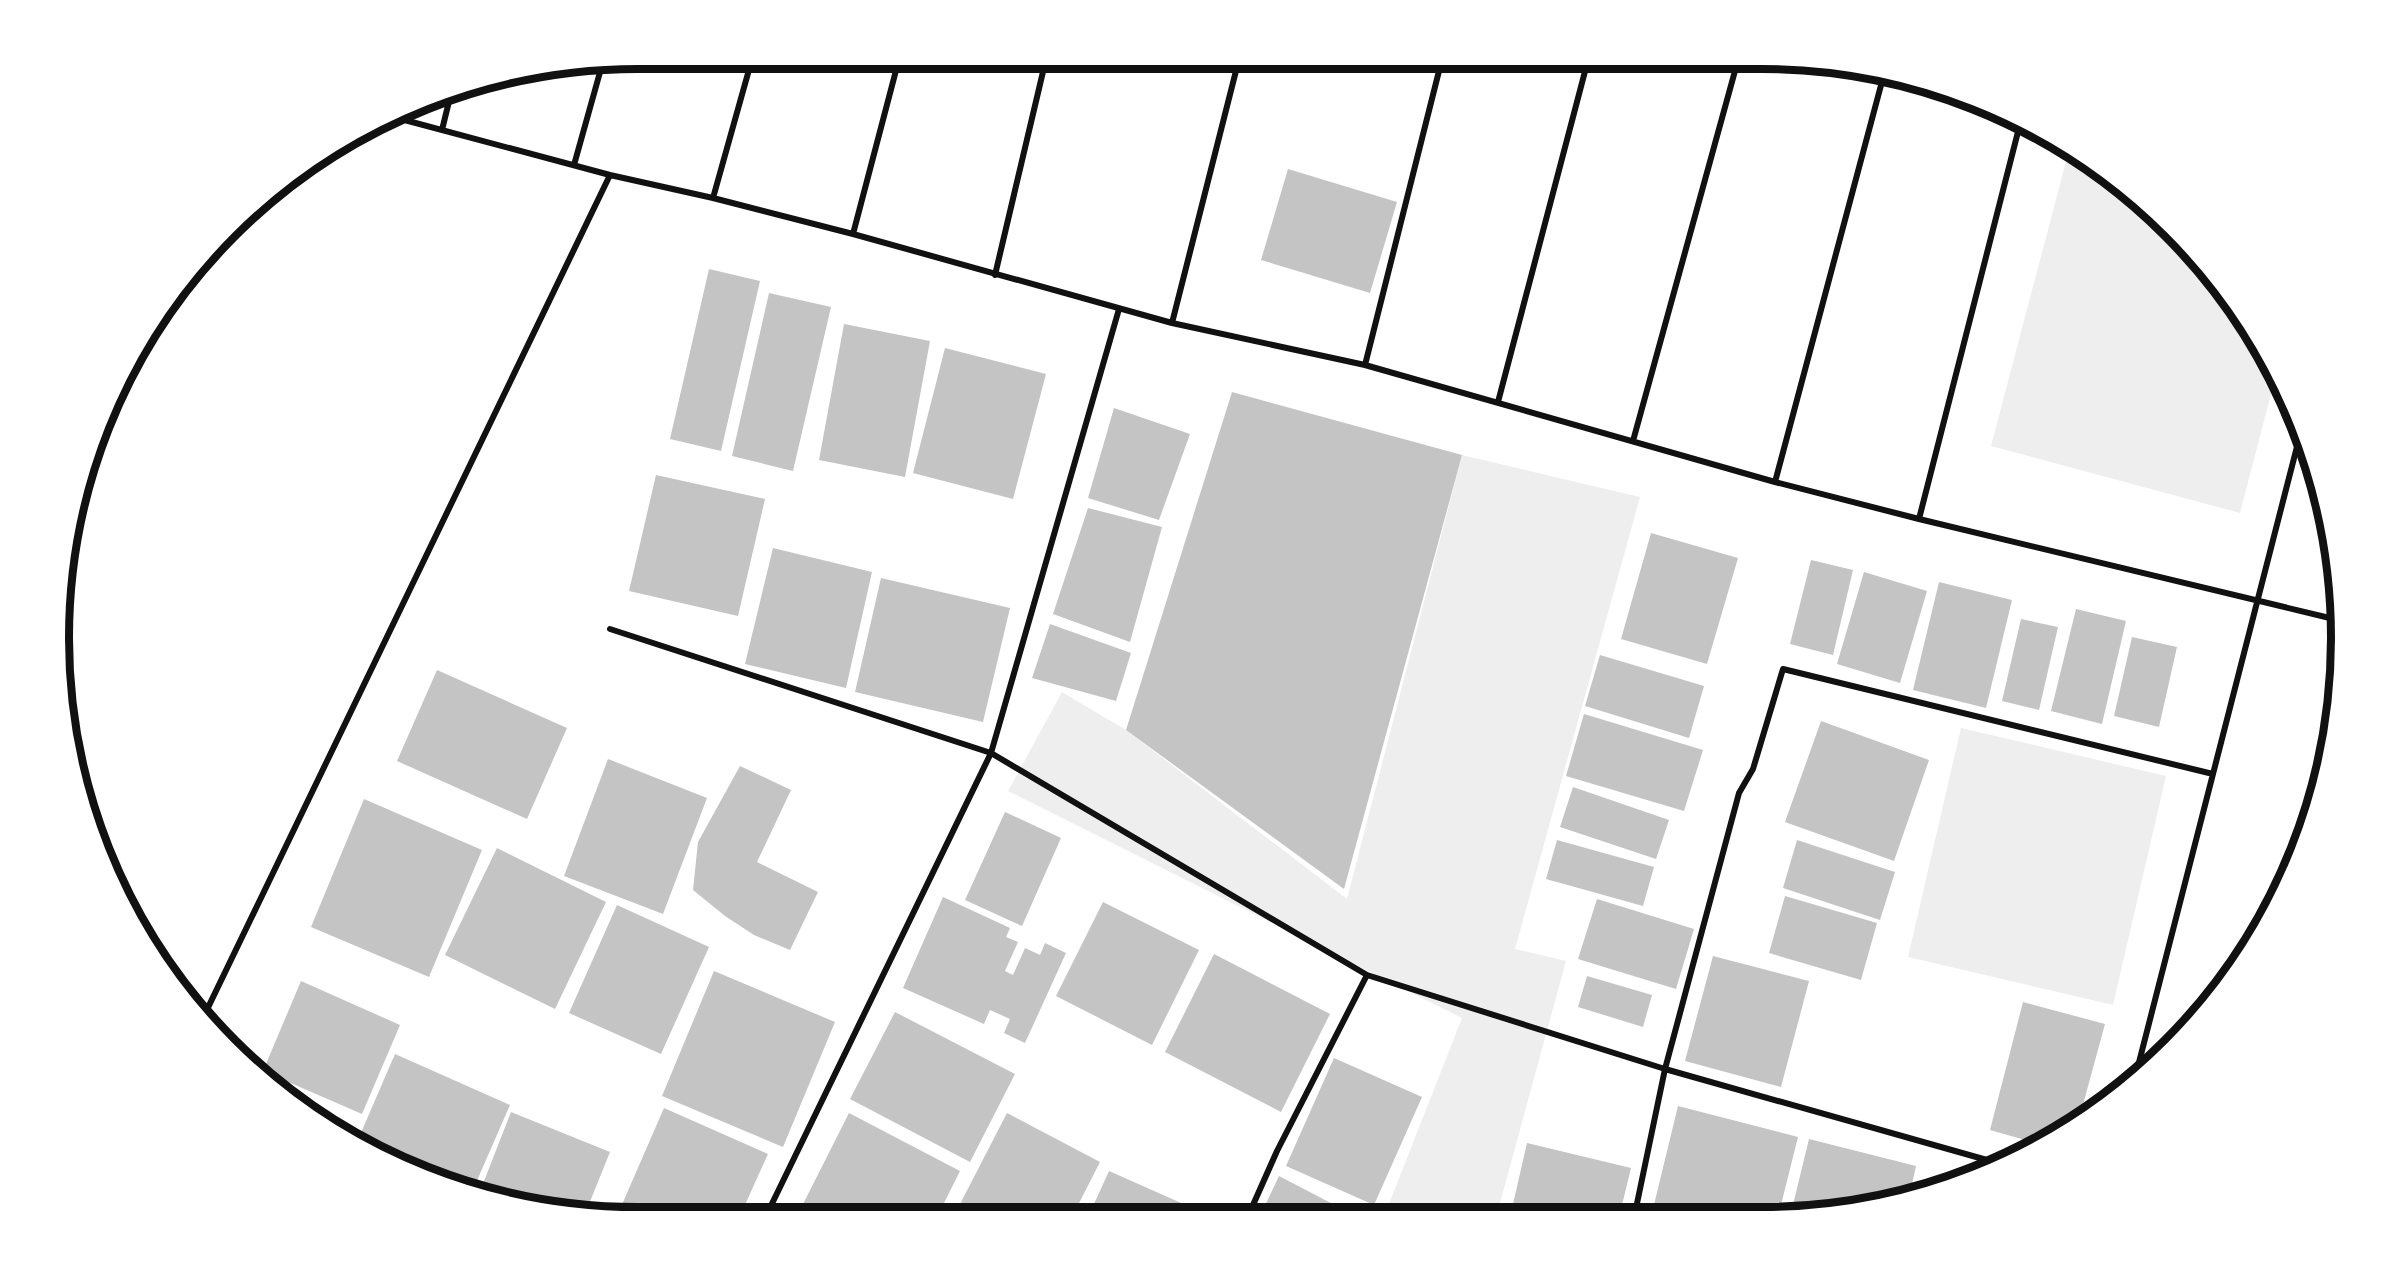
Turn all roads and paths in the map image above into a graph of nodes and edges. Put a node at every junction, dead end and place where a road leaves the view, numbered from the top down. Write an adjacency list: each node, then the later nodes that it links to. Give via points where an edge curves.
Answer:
1 (749, 69): 16 (street)
2 (896, 69): 17 (street)
3 (1044, 69): 18 (street)
4 (1236, 69): 20 (street)
5 (1439, 69): 21 (street)
6 (1586, 69): 22 (street)
7 (1735, 69): 23 (street)
8 (600, 70): 14 (street)
9 (1882, 82): 25 (street)
10 (449, 101): 12 (street)
11 (404, 120): 12 (street)
12 (442, 130): 14 (street)
13 (2018, 130): 26 (street)
14 (574, 165): 15 (street)
15 (610, 175): 16 (street); 33 (street)
16 (712, 198): 17 (street)
17 (853, 234): 18 (street)
18 (995, 275): 19 (street)
19 (1119, 309): 20 (street); 30 (street)
20 (1172, 323): 21 (street)
21 (1365, 365): 22 (street)
22 (1498, 402): 23 (street)
23 (1633, 441): 25 (street)
24 (2297, 445): 27 (street)
25 (1775, 482): 26 (street)
26 (1919, 519): 27 (street)
27 (2258, 599): 28 (street); 31 (street)
28 (2330, 618)
29 (610, 629): 30 (street)
30 (991, 753): 32 (street); 37 (street)
31 (2213, 774): 34 (street); 35 (street, via 1783,669 1753,769 1739,793)
32 (1367, 975): 35 (street); 38 (street)
33 (207, 1009)
34 (2138, 1065)
35 (1665, 1069): 36 (street); 39 (street)
36 (1988, 1160)
37 (770, 1207)
38 (1251, 1207)
39 (1636, 1207)

